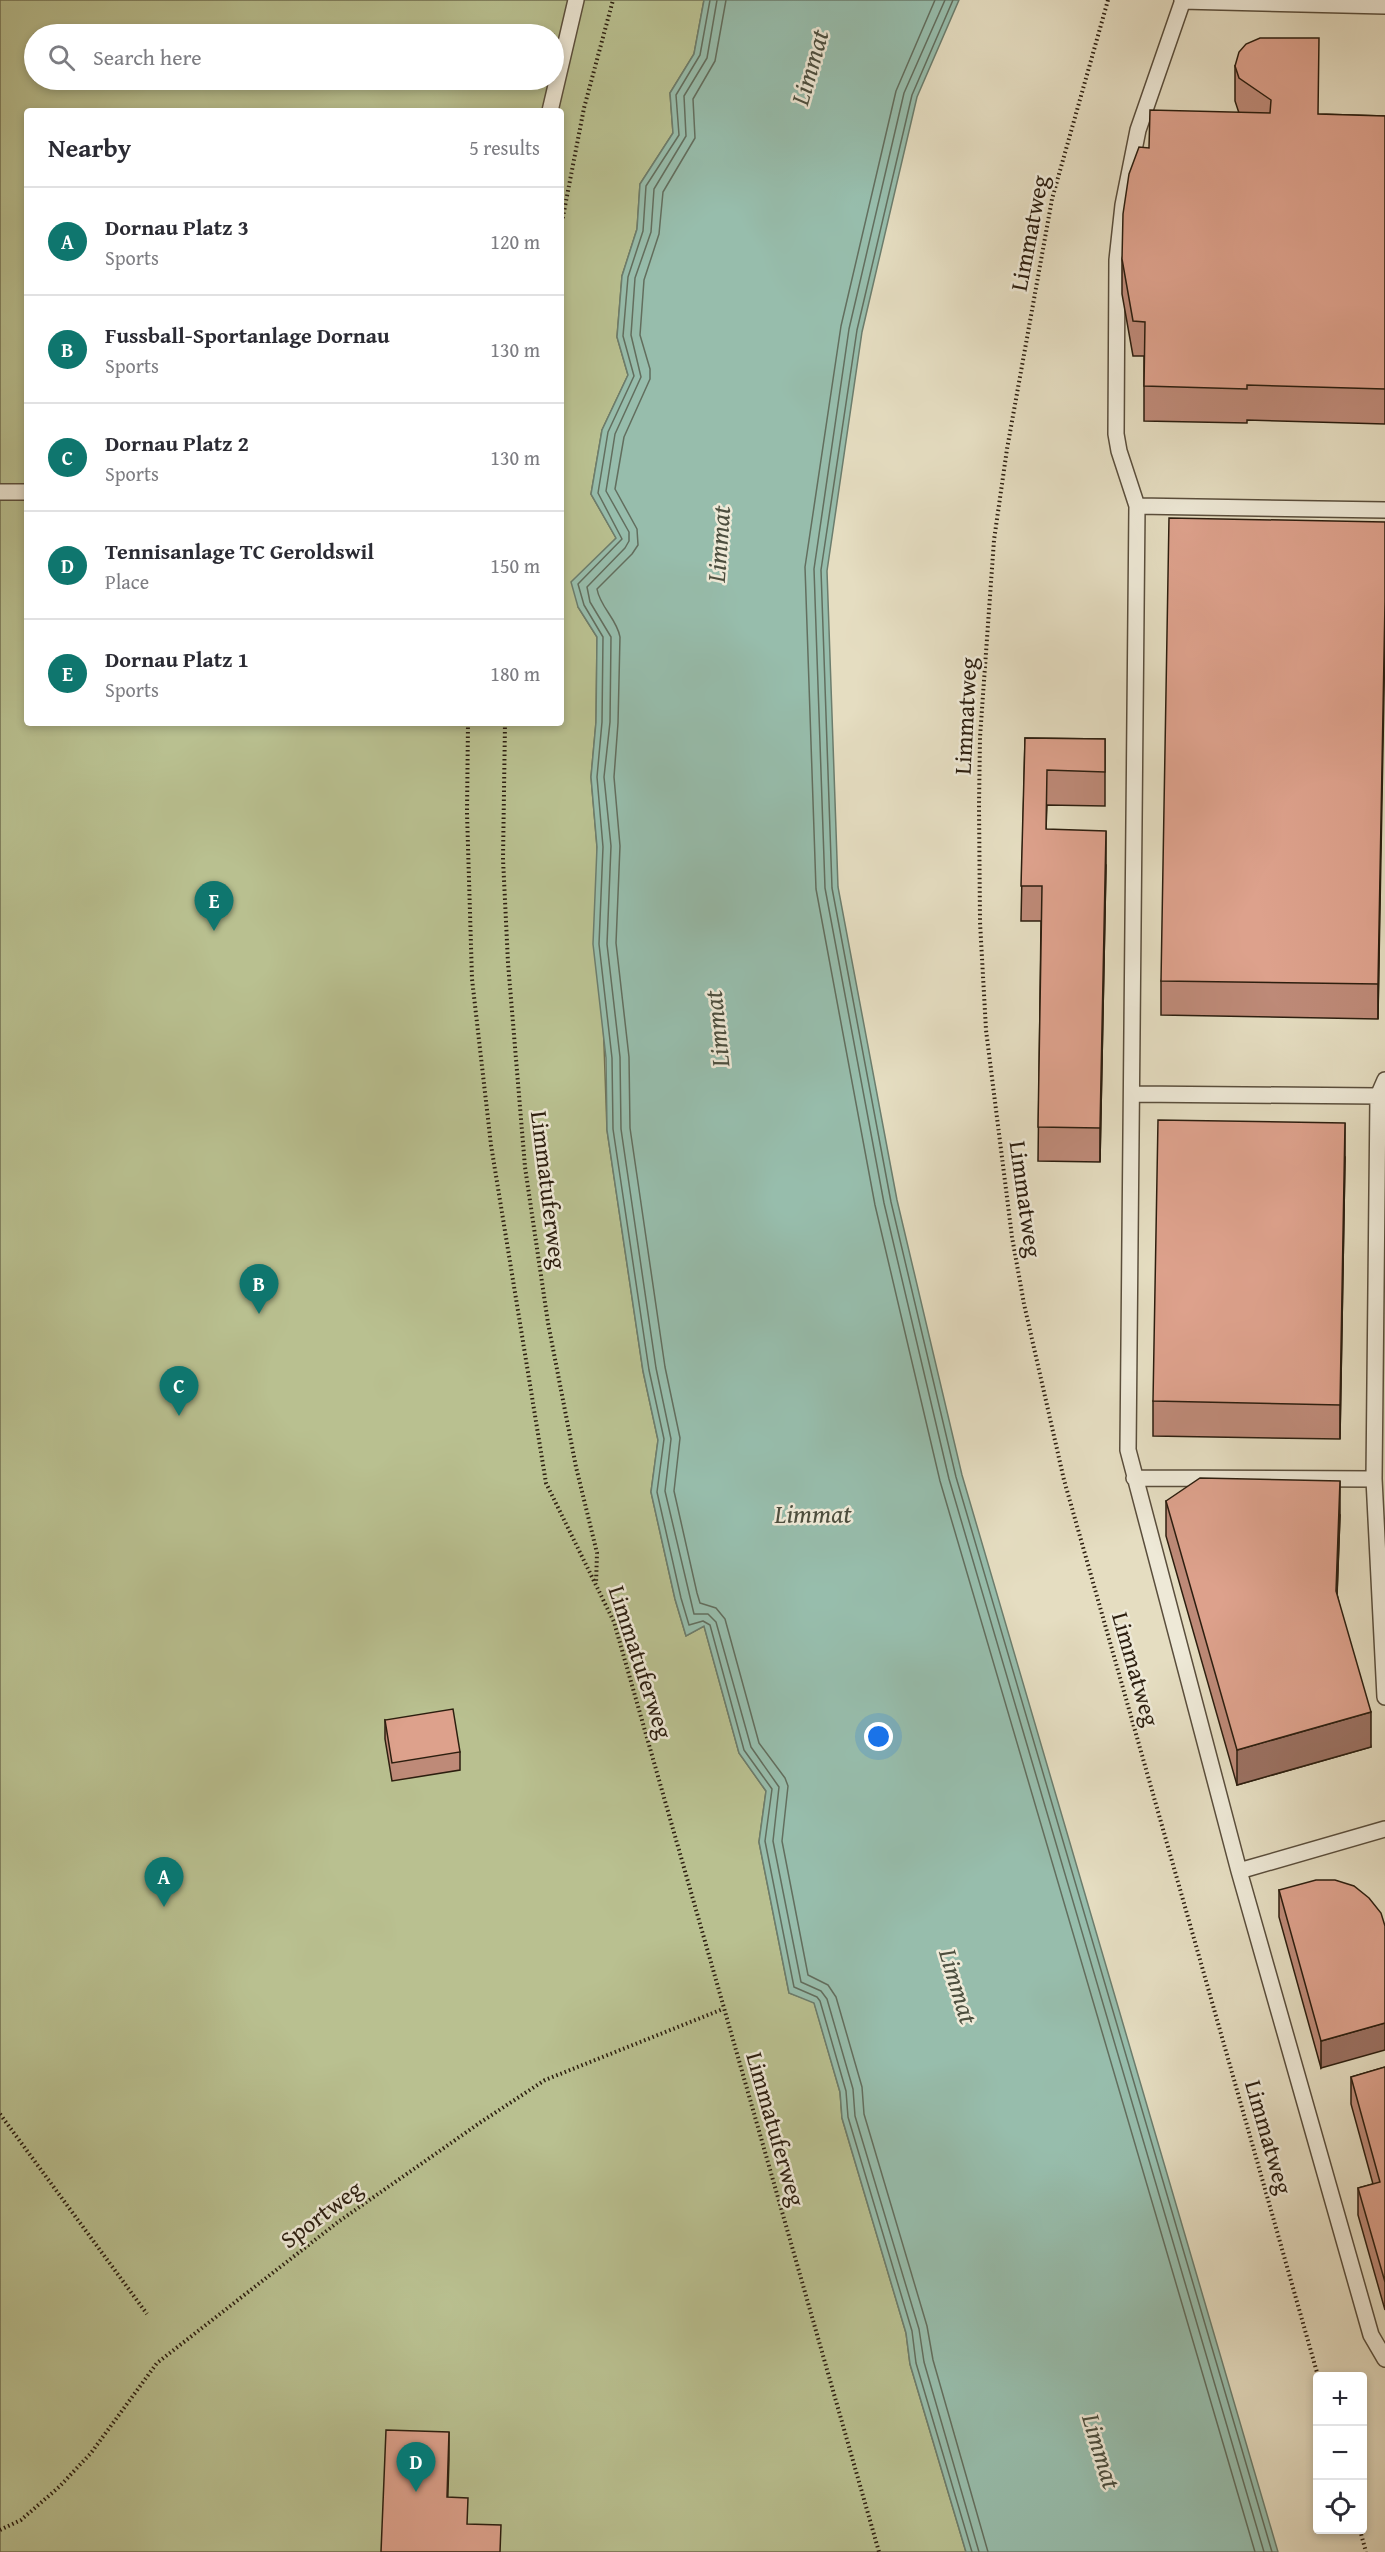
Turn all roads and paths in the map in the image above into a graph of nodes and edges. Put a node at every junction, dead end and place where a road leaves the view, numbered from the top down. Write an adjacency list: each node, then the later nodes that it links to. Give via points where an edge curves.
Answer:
1 (576, 0): 6 (lane)
2 (613, 0): 9 (path, via 584,108)
3 (1108, 0): 29 (path, Limmatweg, via 1052,199 998,505 980,737 980,922 986,1030 1018,1270 1064,1479)
4 (1183, 0): 5 (lane); 12 (lane, via 1134,143 1117,260 1116,434)
5 (1385, 6)
6 (564, 51)
7 (555, 90): 8 (lane)
8 (551, 108)
9 (564, 212)
10 (0, 492): 11 (lane)
11 (24, 492)
12 (1137, 506): 13 (lane); 17 (lane)
13 (1385, 510)
14 (468, 726): 21 (path, via 472,979 490,1145 546,1483)
15 (505, 726): 21 (path, Limmatuferweg, via 503,871 525,1167 548,1323 597,1553)
16 (1385, 1080): 18 (lane)
17 (1133, 1094): 18 (lane); 19 (lane, via 1127,1435)
18 (1378, 1096): 20 (lane)
19 (1134, 1478): 20 (lane); 24 (lane)
20 (1374, 1479): 22 (lane)
21 (596, 1586): 25 (path, Limmatuferweg, via 614,1622)
22 (1385, 1697)
23 (1385, 1829): 24 (lane)
24 (1239, 1871): 28 (lane, via 1371,2335)
25 (723, 2008): 30 (path, Sportweg, via 545,2080 338,2222 157,2362 91,2453 21,2520); 32 (path, Limmatuferweg)
26 (0, 2114): 27 (path)
27 (147, 2314)
28 (1385, 2359)
29 (1317, 2372)
30 (0, 2530)
31 (1361, 2534): 33 (path)
32 (879, 2552)
33 (1366, 2552)

